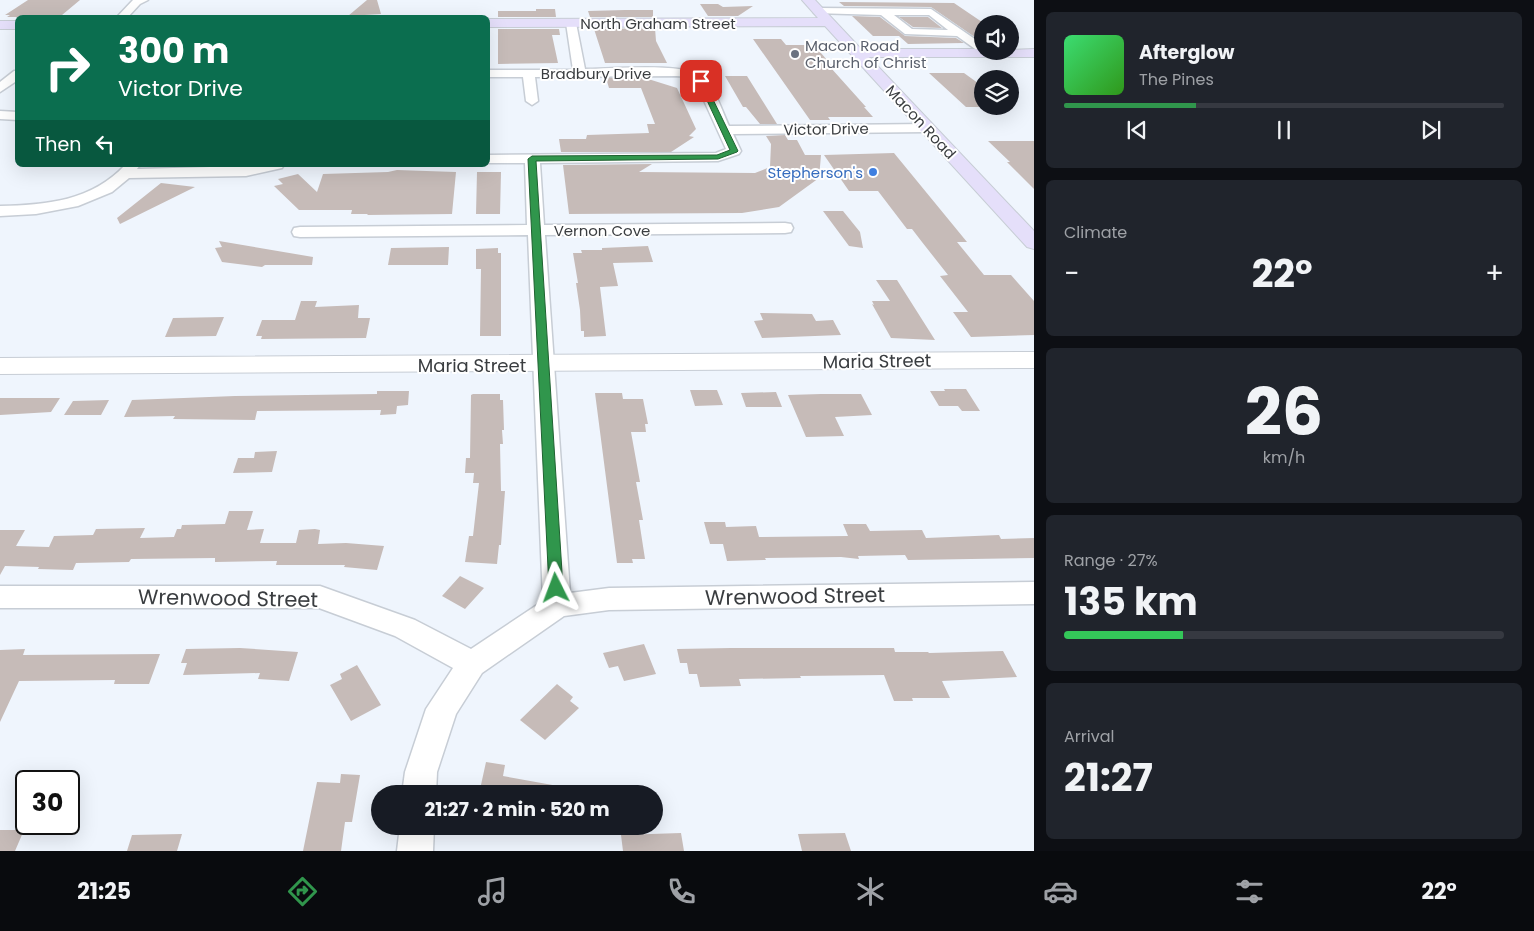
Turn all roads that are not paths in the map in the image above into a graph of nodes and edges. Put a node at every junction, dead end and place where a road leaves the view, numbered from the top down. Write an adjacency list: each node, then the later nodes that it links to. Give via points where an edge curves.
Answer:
1 (143, 0): 5 (street)
2 (808, 0): 3 (main road, Macon Road)
3 (818, 11): 4 (street); 7 (main road, Macon Road)
4 (883, 11): 12 (street, via 932,12); 12 (street, via 909,32)
5 (124, 15)
6 (752, 22): 7 (main road, North Graham Street); 9 (main road, North Graham Street); 13 (main road, via 814,29)
7 (829, 22): 13 (main road, Macon Road)
8 (490, 23): 9 (main road, North Graham Street)
9 (571, 23): 20 (street)
10 (0, 24): 11 (main road)
11 (15, 24)
12 (961, 33): 14 (street)
13 (844, 39): 17 (main road, Macon Road); 18 (main road)
14 (974, 42)
15 (974, 51): 18 (main road)
16 (1019, 52): 19 (main road)
17 (858, 53): 18 (main road); 28 (main road, Macon Road)
18 (929, 53)
19 (1034, 53)
20 (580, 73): 22 (street, Bradbury Drive); 29 (street, Bradbury Drive, via 692,74 701,81)
21 (490, 74): 22 (street, Bradbury Drive)
22 (529, 74): 25 (street)
23 (15, 76): 24 (street)
24 (0, 88)
25 (532, 101)
26 (0, 115): 27 (street)
27 (15, 116)
28 (927, 128): 29 (street, Victor Drive); 38 (main road, Macon Road)
29 (725, 130): 31 (street, via 734,151 718,157)
30 (490, 159): 31 (street)
31 (532, 159): 36 (street)
32 (269, 167): 33 (street, via 246,172)
33 (129, 169): 34 (street, via 104,192 67,204)
34 (0, 211)
35 (784, 228): 36 (street, Vernon Cove)
36 (536, 230): 37 (street, Vernon Cove); 40 (street)
37 (300, 232)
38 (1034, 243)
39 (1034, 360): 40 (street, Maria Street)
40 (544, 364): 41 (street, Maria Street); 44 (street)
41 (0, 366)
42 (1034, 593): 44 (street, Wrenwood Street, via 609,599)
43 (0, 597): 45 (street, Wrenwood Street, via 320,597 406,628)
44 (557, 606): 45 (street)
45 (472, 664): 46 (street, via 442,709 421,772)
46 (420, 785)
47 (416, 835): 48 (street)
48 (414, 851)

